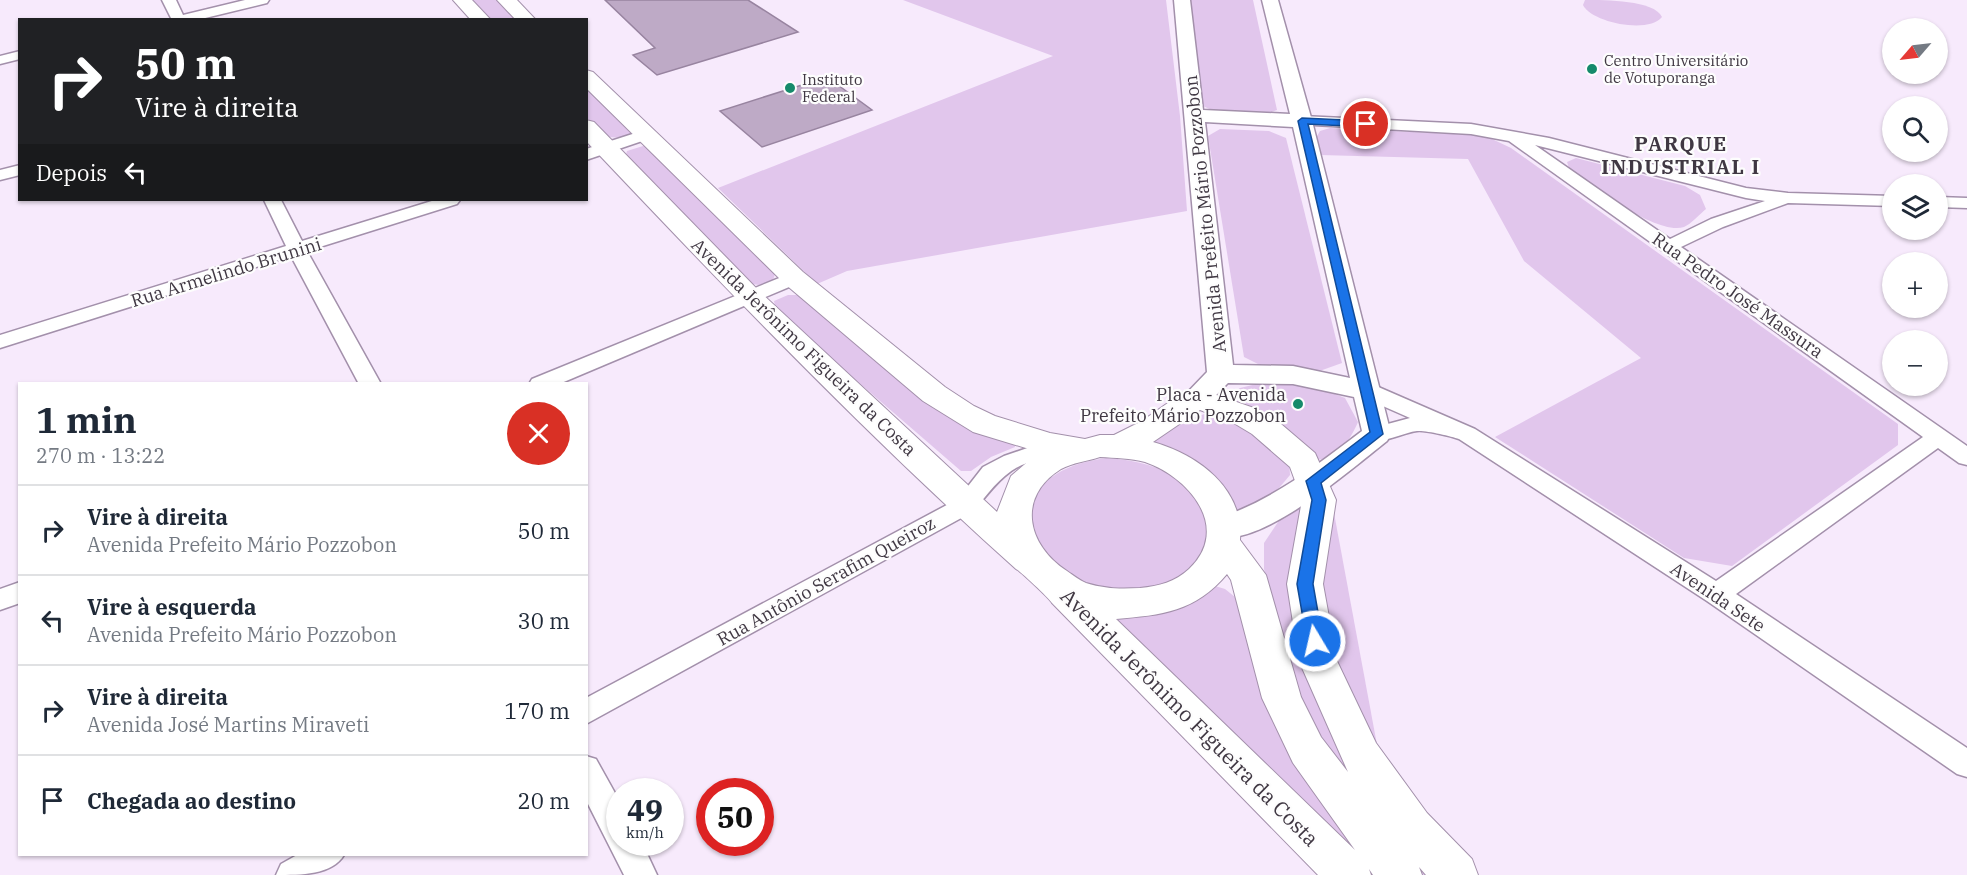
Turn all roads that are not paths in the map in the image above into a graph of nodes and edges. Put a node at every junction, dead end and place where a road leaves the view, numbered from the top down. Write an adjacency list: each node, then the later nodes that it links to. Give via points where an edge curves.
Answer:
1 (169, 0): 7 (street)
2 (262, 0): 8 (street)
3 (462, 0): 9 (main road)
4 (506, 0): 10 (main road)
5 (1182, 0): 14 (street, Avenida Prefeito Mário Pozzobon)
6 (1270, 0): 15 (street)
7 (178, 18)
8 (183, 18)
9 (480, 18)
10 (525, 18)
11 (18, 56): 12 (street)
12 (0, 60)
13 (588, 78): 17 (main road)
14 (1196, 116): 15 (street); 35 (street, Avenida Prefeito Mário Pozzobon)
15 (1302, 121): 18 (street); 38 (street)
16 (588, 132): 19 (main road, Avenida Jerônimo Figueira da Costa)
17 (648, 134): 19 (street); 32 (main road)
18 (1508, 134): 22 (street); 30 (street, Rua Pedro José Massura)
19 (597, 152): 33 (main road, Avenida Jerônimo Figueira da Costa)
20 (18, 170): 21 (street)
21 (0, 175)
22 (1705, 184): 23 (street); 29 (street, via 1717,201)
23 (1788, 198): 26 (street); 29 (street)
24 (273, 201): 31 (street)
25 (448, 201): 31 (street, Rua Armelindo Brunini)
26 (1882, 201)
27 (1948, 202): 28 (street)
28 (1967, 203)
29 (1717, 223): 30 (street)
30 (1669, 246): 42 (street, Rua Pedro José Massura)
31 (297, 250): 34 (street, Rua Armelindo Brunini); 36 (street)
32 (794, 278): 33 (street); 44 (main road, via 934,394 963,413)
33 (750, 298): 37 (street); 47 (main road, Avenida Jerônimo Figueira da Costa)
34 (0, 342)
35 (1221, 374): 38 (street, via 1293,375); 39 (street, Avenida Prefeito Mário Pozzobon)
36 (369, 382)
37 (545, 382)
38 (1368, 391): 40 (street); 41 (street, Avenida Sete)
39 (1196, 399): 43 (main road, Avenida Prefeito Mário Pozzobon, via 1153,429); 46 (main road, via 1263,426 1304,461)
40 (1377, 434): 41 (street, Avenida Sete, via 1419,423); 46 (street)
41 (1467, 434): 52 (street, Avenida Sete)
42 (1937, 438): 45 (street, Rua Pedro José Massura); 52 (street)
43 (1119, 446): 44 (main road); 48 (main road, via 1157,454 1191,472 1214,498)
44 (1070, 452): 47 (street, Rua Antônio Serafim Queiroz, via 1036,453 1002,467 991,473); 49 (main road, via 1034,471 1017,497 1014,528)
45 (1964, 453)
46 (1313, 481): 48 (street, via 1281,505); 64 (main road, via 1319,500 1305,584 1318,661 1361,756 1412,828)
47 (966, 505): 49 (main road, Avenida Jerônimo Figueira da Costa); 54 (street, Rua Antônio Serafim Queiroz)
48 (1224, 536): 50 (main road, via 1218,559 1209,573 1196,585 1160,601 1096,601); 63 (main road, via 1248,575 1282,698 1307,750)
49 (1028, 558): 50 (main road)
50 (1056, 584): 62 (main road, Avenida Jerônimo Figueira da Costa)
51 (18, 593): 53 (street)
52 (1716, 594): 55 (street, Avenida Sete)
53 (0, 600)
54 (588, 711)
55 (1967, 764)
56 (588, 774): 57 (street)
57 (606, 807)
58 (326, 856): 60 (street)
59 (632, 856): 61 (street)
60 (292, 875)
61 (641, 875)
62 (1349, 875)
63 (1400, 875)
64 (1456, 875)

